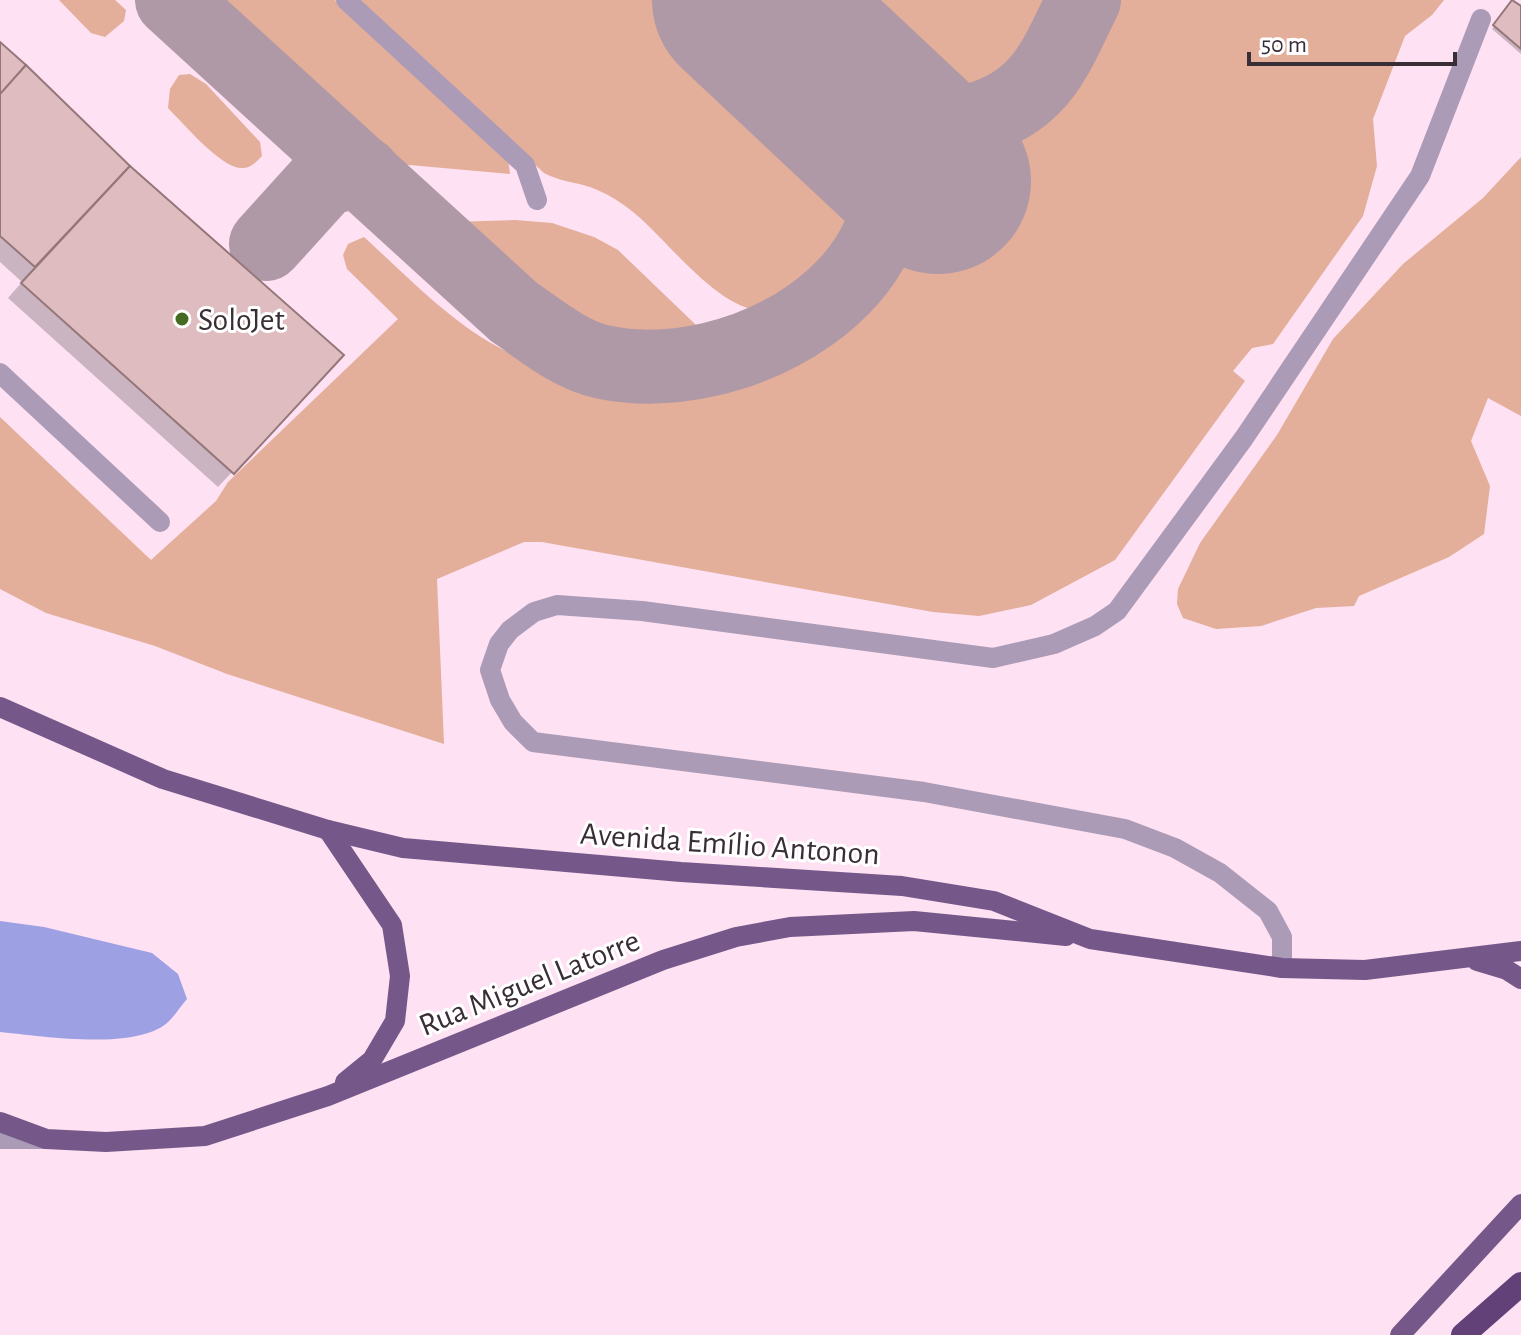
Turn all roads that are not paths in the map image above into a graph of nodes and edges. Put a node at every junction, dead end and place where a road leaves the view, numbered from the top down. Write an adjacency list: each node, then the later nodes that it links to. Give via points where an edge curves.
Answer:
1 (346, 0): 3 (street, via 525,165)
2 (1481, 19): 11 (street, via 1420,176 1244,438 1117,611 1095,626 1054,644 993,658 642,611 557,605 534,612 510,630 490,670 513,722 533,742 924,792 1125,829 1220,873 1268,911 1282,937)
3 (537, 200)
4 (0, 373): 5 (street)
5 (160, 522)
6 (0, 707): 7 (main road, Avenida Emílio Antonon, via 163,779)
7 (328, 830): 8 (main road, Avenida Emílio Antonon, via 403,848 902,886 994,901); 13 (main road, via 392,925 400,976 395,1021 372,1060)
8 (1090, 939): 11 (main road, Avenida Emílio Antonon); 13 (main road, Rua Miguel Latorre, via 914,921 790,927 736,937 663,960)
9 (1521, 951): 10 (main road, Avenida Emílio Antonon)
10 (1470, 959): 11 (main road, Avenida Emílio Antonon, via 1365,970); 12 (main road)
11 (1282, 968)
12 (1521, 979)
13 (328, 1096): 16 (main road, Rua Miguel Latorre, via 205,1136 106,1142)
14 (0, 1122): 16 (main road)
15 (0, 1139): 16 (street, Rua Miguel Latorre)
16 (46, 1139)
17 (1521, 1204): 19 (main road)
18 (1521, 1284): 20 (highway)
19 (1400, 1335)
20 (1463, 1335)

